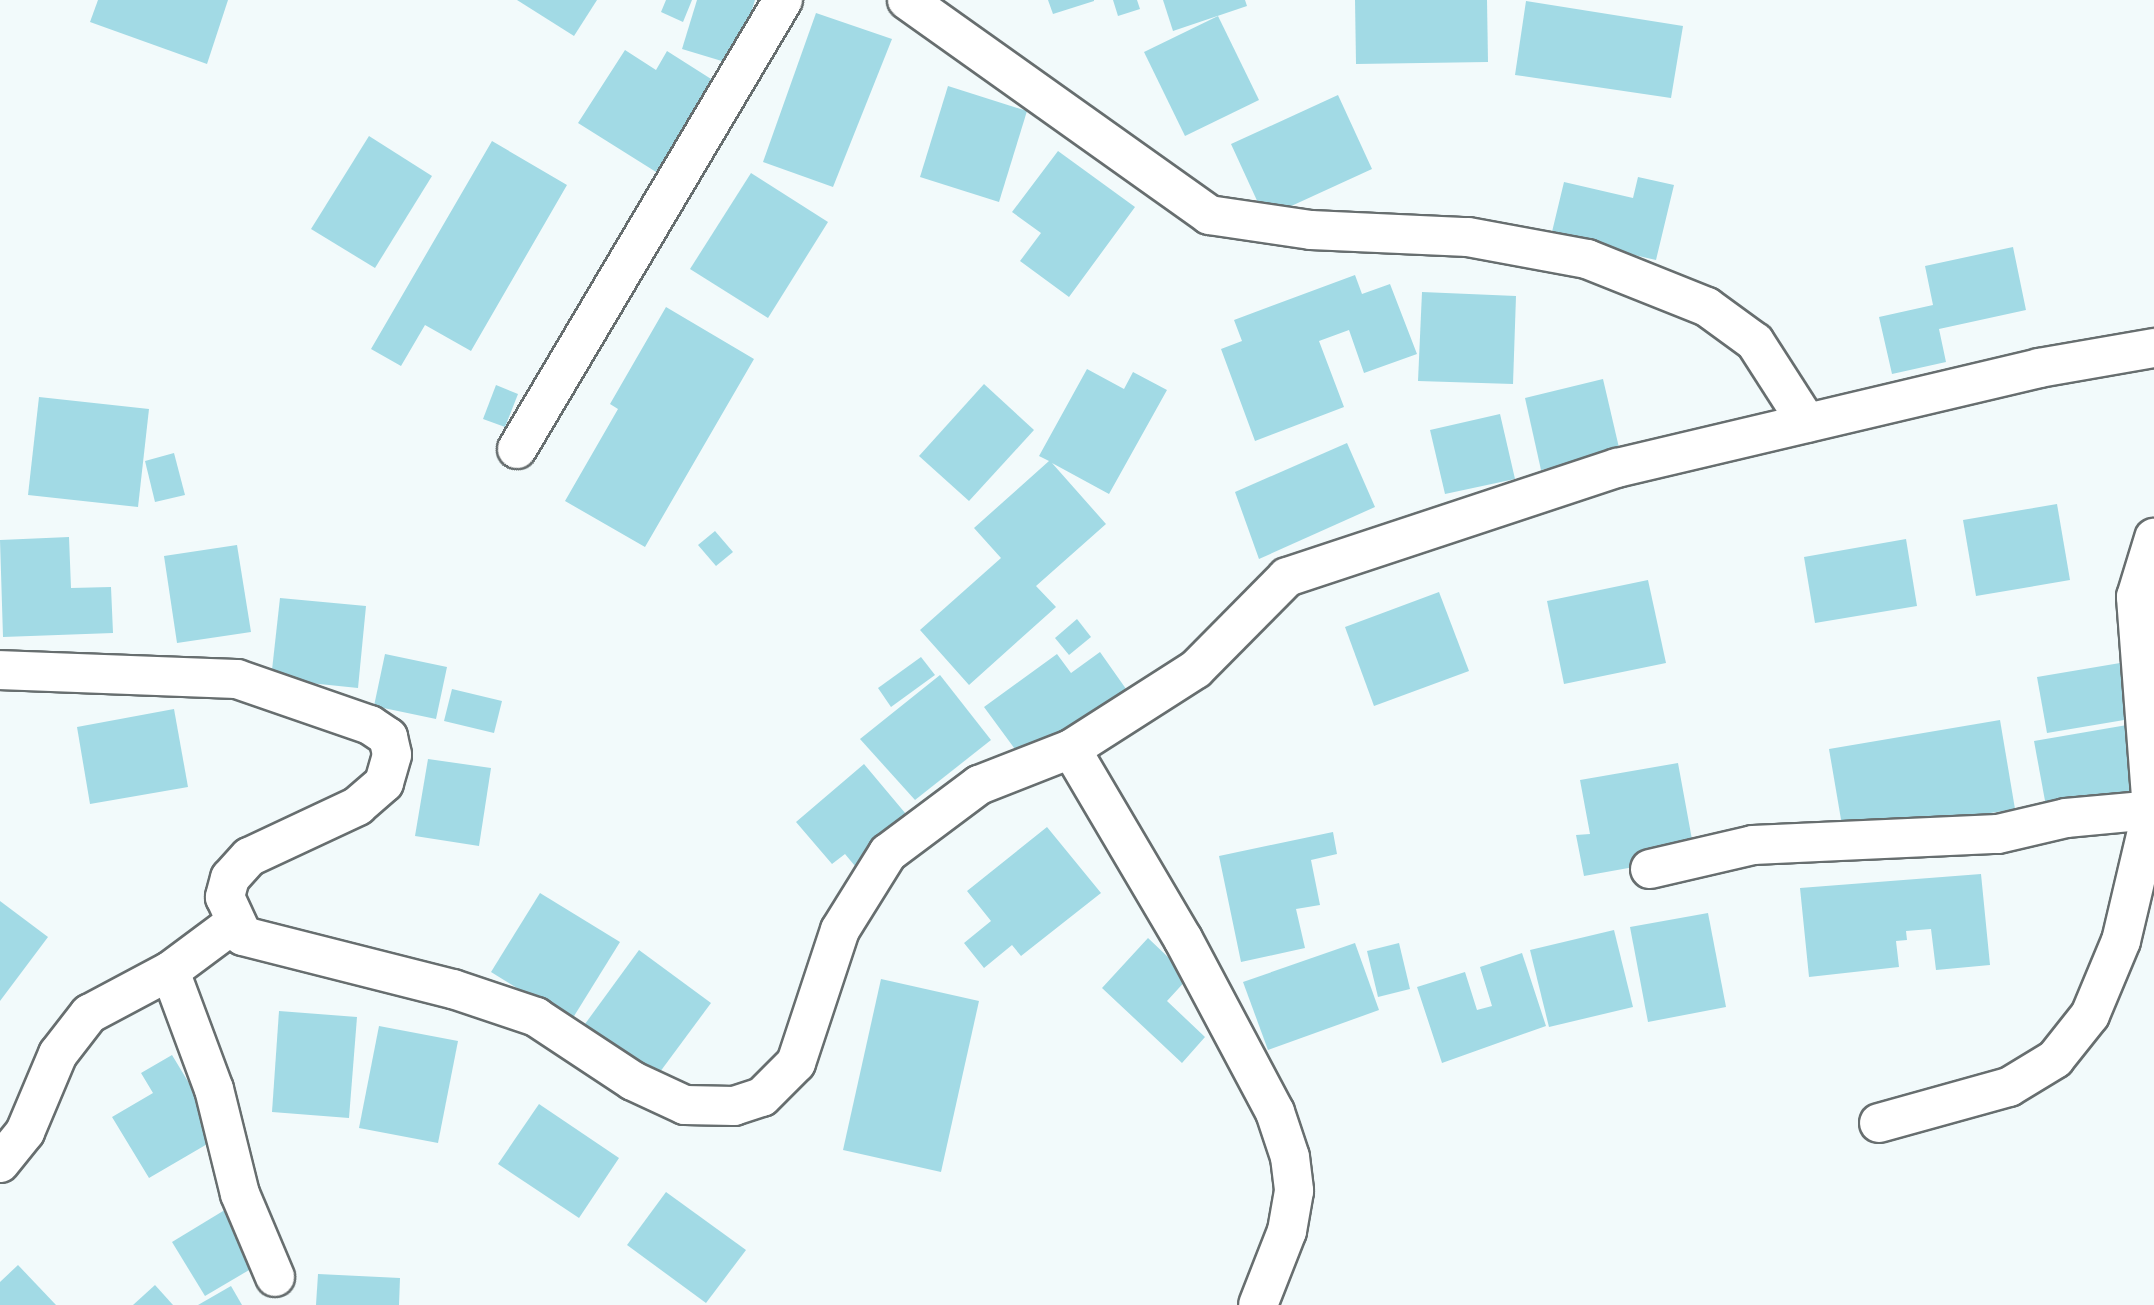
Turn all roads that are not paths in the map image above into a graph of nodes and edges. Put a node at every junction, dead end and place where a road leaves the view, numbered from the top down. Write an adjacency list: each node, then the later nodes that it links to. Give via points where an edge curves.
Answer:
1 (783, 0): 5 (street)
2 (907, 0): 4 (street, via 1208,215 1311,230 1468,237 1587,260 1707,307 1755,342)
3 (2154, 348): 4 (street)
4 (1807, 424): 8 (street, via 1617,468 1287,577 1196,669)
5 (517, 449)
6 (2154, 538): 9 (street, via 2136,597)
7 (0, 670): 11 (street, via 237,679 388,737 392,755 384,783 358,806 249,857 230,878 225,897)
8 (1071, 749): 11 (street, via 979,784 888,853 840,930 796,1064 762,1097 734,1106 686,1105 633,1081 536,1018 436,984 252,942); 16 (street, via 1183,938 1280,1127 1294,1191 1287,1231)
9 (2152, 810): 10 (street, via 2066,818 1998,834 1753,845); 13 (street, via 2121,940 2090,1015 2055,1058 2009,1087)
10 (1650, 869)
11 (232, 924): 12 (street)
12 (170, 971): 14 (street, via 88,1014 58,1054 25,1132); 15 (street, via 214,1089 240,1194)
13 (1878, 1123)
14 (0, 1163)
15 (275, 1277)
16 (1258, 1305)

